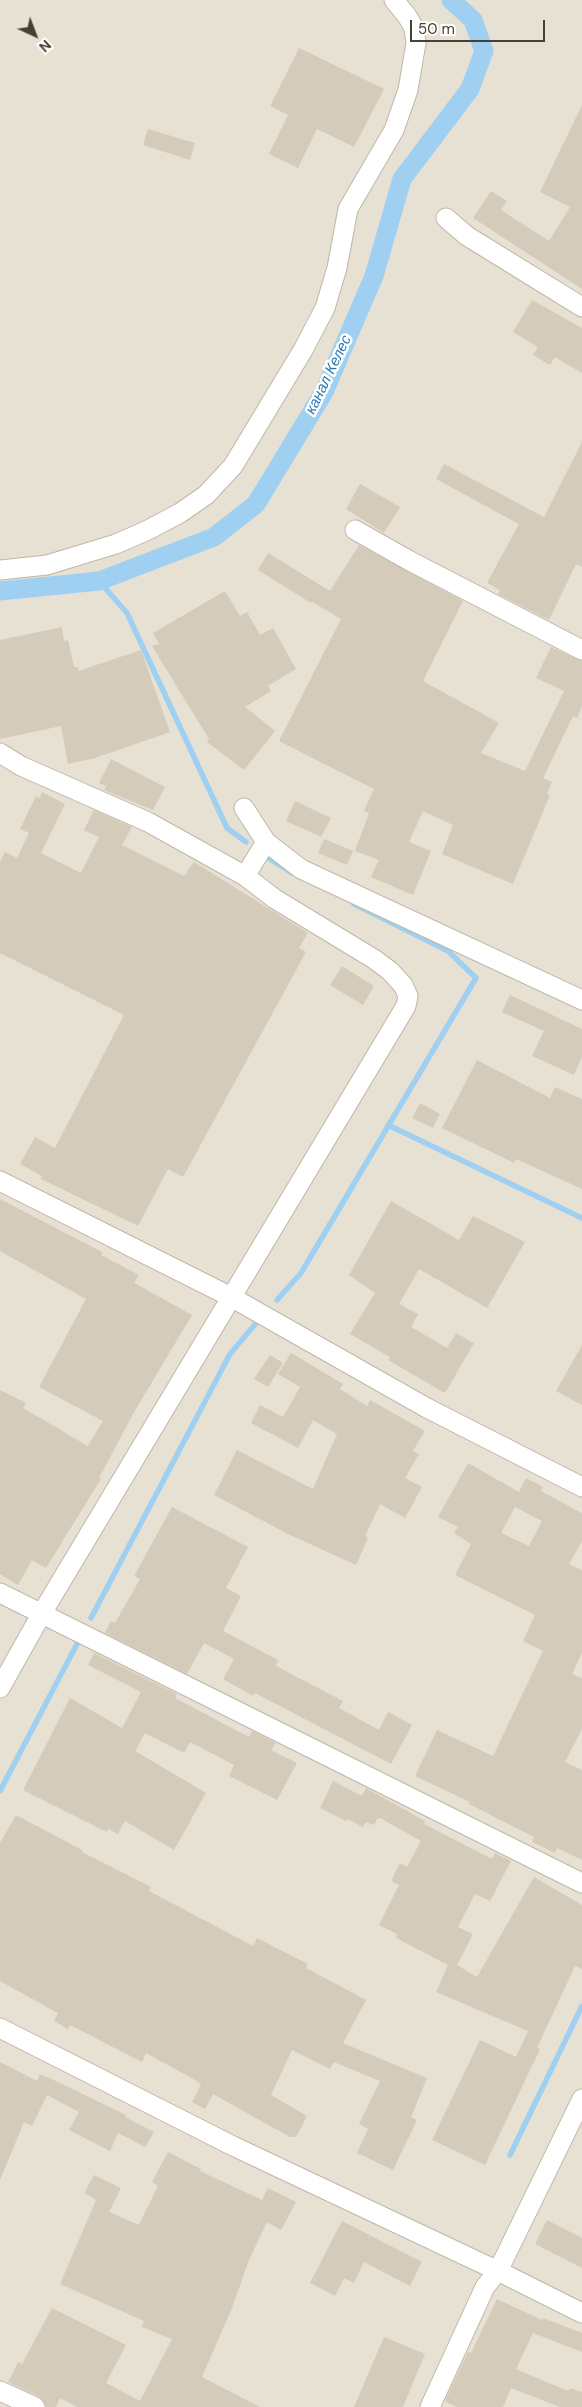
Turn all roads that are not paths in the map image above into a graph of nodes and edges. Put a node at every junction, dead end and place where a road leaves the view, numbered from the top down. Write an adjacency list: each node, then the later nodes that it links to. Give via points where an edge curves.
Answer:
1 (394, 0): 5 (street, via 414,28 416,43 408,90 394,130 348,210 337,268 325,308 234,466 206,495 148,530 116,544 47,565)
2 (446, 218): 3 (street, via 467,236)
3 (582, 307)
4 (355, 530): 6 (street)
5 (0, 570)
6 (582, 650)
7 (0, 753): 10 (street, via 21,766 148,822)
8 (244, 808): 9 (street)
9 (266, 842): 10 (street); 11 (street, via 309,873)
10 (245, 876): 13 (street, via 275,899 374,959 403,985 408,996 406,1006)
11 (582, 1000)
12 (0, 1181): 13 (street)
13 (231, 1297): 14 (street, via 427,1408); 16 (street)
14 (582, 1487)
15 (0, 1593): 16 (street)
16 (42, 1613): 17 (street); 18 (street)
17 (0, 1688)
18 (582, 1883)
19 (0, 2028): 21 (street, via 233,2146)
20 (582, 2099): 21 (street)
21 (498, 2271): 22 (street); 25 (street, via 484,2287)
22 (582, 2313)
23 (0, 2391): 24 (street)
24 (34, 2407)
25 (430, 2407)

